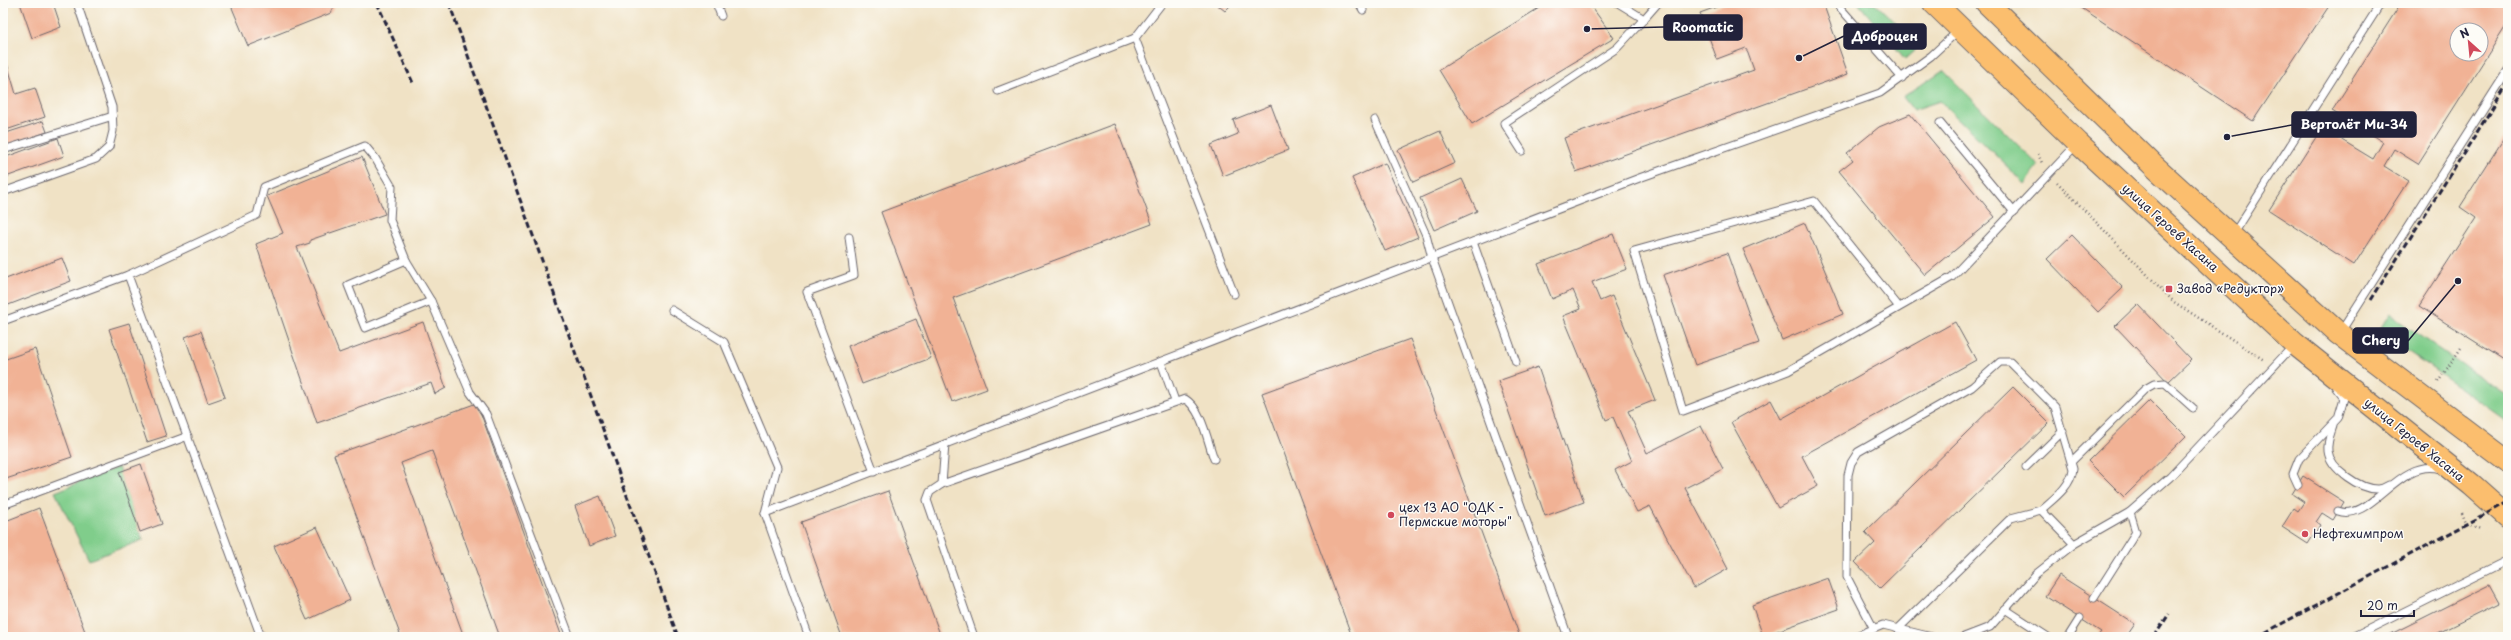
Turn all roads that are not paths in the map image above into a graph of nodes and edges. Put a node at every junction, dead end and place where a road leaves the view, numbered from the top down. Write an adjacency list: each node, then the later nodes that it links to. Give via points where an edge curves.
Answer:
1 (77, 3): 17 (lane)
2 (716, 3): 10 (lane)
3 (1162, 3): 13 (lane)
4 (1618, 3): 11 (lane)
5 (1658, 3): 11 (lane)
6 (1836, 3): 15 (lane)
7 (1934, 3): 12 (main road, улица Героев Хасана)
8 (1987, 3): 26 (main road, via 2154,166)
9 (2381, 3): 26 (lane)
10 (722, 16)
11 (1644, 19): 22 (lane, via 1616,48 1504,123)
12 (1960, 29): 15 (lane); 20 (main road, улица Героев Хасана)
13 (1135, 38): 16 (lane); 31 (lane)
14 (2508, 70): 36 (lane)
15 (1902, 78): 27 (lane, via 1880,93 1642,177)
16 (998, 91)
17 (113, 116): 21 (lane); 23 (lane, via 110,147 96,159)
18 (1375, 120): 28 (lane, via 1426,235)
19 (1940, 123): 24 (lane)
20 (2078, 143): 24 (lane); 37 (main road, улица Героев Хасана)
21 (3, 150)
22 (1522, 151)
23 (3, 192)
24 (2014, 212): 33 (lane, via 1952,277)
25 (849, 237): 50 (lane, via 854,275 807,292)
26 (2232, 237): 36 (main road)
27 (1473, 242): 28 (lane); 39 (lane)
28 (1432, 258): 38 (lane); 72 (lane)
29 (406, 260): 30 (lane, via 390,220 392,187 365,146 264,186 257,215); 32 (lane); 32 (lane, via 348,285 365,328)
30 (128, 275): 35 (lane); 44 (lane)
31 (1234, 294)
32 (431, 301): 69 (lane, via 470,392 486,414)
33 (1899, 307): 33 (lane, via 1814,201 1634,251 1683,411 1788,371)
34 (672, 310): 59 (lane, via 724,342 777,467)
35 (3, 321)
36 (2339, 334): 48 (main road)
37 (2303, 350): 42 (lane, via 2344,398 2340,414); 54 (main road, улица Героев Хасана); 58 (lane)
38 (1161, 362): 40 (lane); 45 (lane)
39 (1516, 362)
40 (1175, 401): 46 (lane, via 1185,399 1192,403); 52 (lane)
41 (2193, 408): 47 (lane, via 2165,383 2154,384 2145,389)
42 (2334, 422): 51 (lane, via 2328,441 2328,452 2337,467 2356,482 2378,489); 53 (lane, via 2299,459 2293,474)
43 (2063, 431): 47 (lane); 49 (lane); 66 (lane, via 2055,407 2010,362 2000,362 1972,387 1858,452 1851,463 1848,475 1848,577)
44 (188, 436): 55 (lane); 68 (lane)
45 (945, 444): 50 (lane); 52 (lane)
46 (1214, 459)
47 (2072, 461): 56 (lane, via 2072,477)
48 (2508, 462)
49 (2026, 467)
50 (874, 472): 59 (lane)
51 (2406, 475): 54 (lane, via 2421,468 2432,467 2446,471); 57 (lane, via 2357,510 2343,513)
52 (942, 484): 71 (lane, via 930,492 927,500 929,510)
53 (2298, 485)
54 (2472, 485): 60 (main road, улица Героев Хасана)
55 (3, 505)
56 (2041, 510): 61 (lane); 67 (lane, via 2011,518)
57 (2338, 511)
58 (2130, 512): 61 (lane); 63 (lane, via 2136,532)
59 (765, 513): 70 (lane)
60 (2508, 518)
61 (2074, 544): 64 (lane, via 2036,574)
62 (2508, 560): 78 (lane)
63 (2094, 598)
64 (2005, 609): 75 (lane, via 1990,627); 76 (lane)
65 (2080, 618): 77 (lane)
66 (1874, 629): 67 (lane, via 1883,625); 73 (lane)
67 (1898, 629): 74 (lane)
68 (261, 637)
69 (570, 637)
70 (809, 637)
71 (974, 637)
72 (1568, 637)
73 (1854, 637)
74 (1932, 637)
75 (1964, 637)
76 (2048, 637)
77 (2068, 637)
78 (2353, 637)

